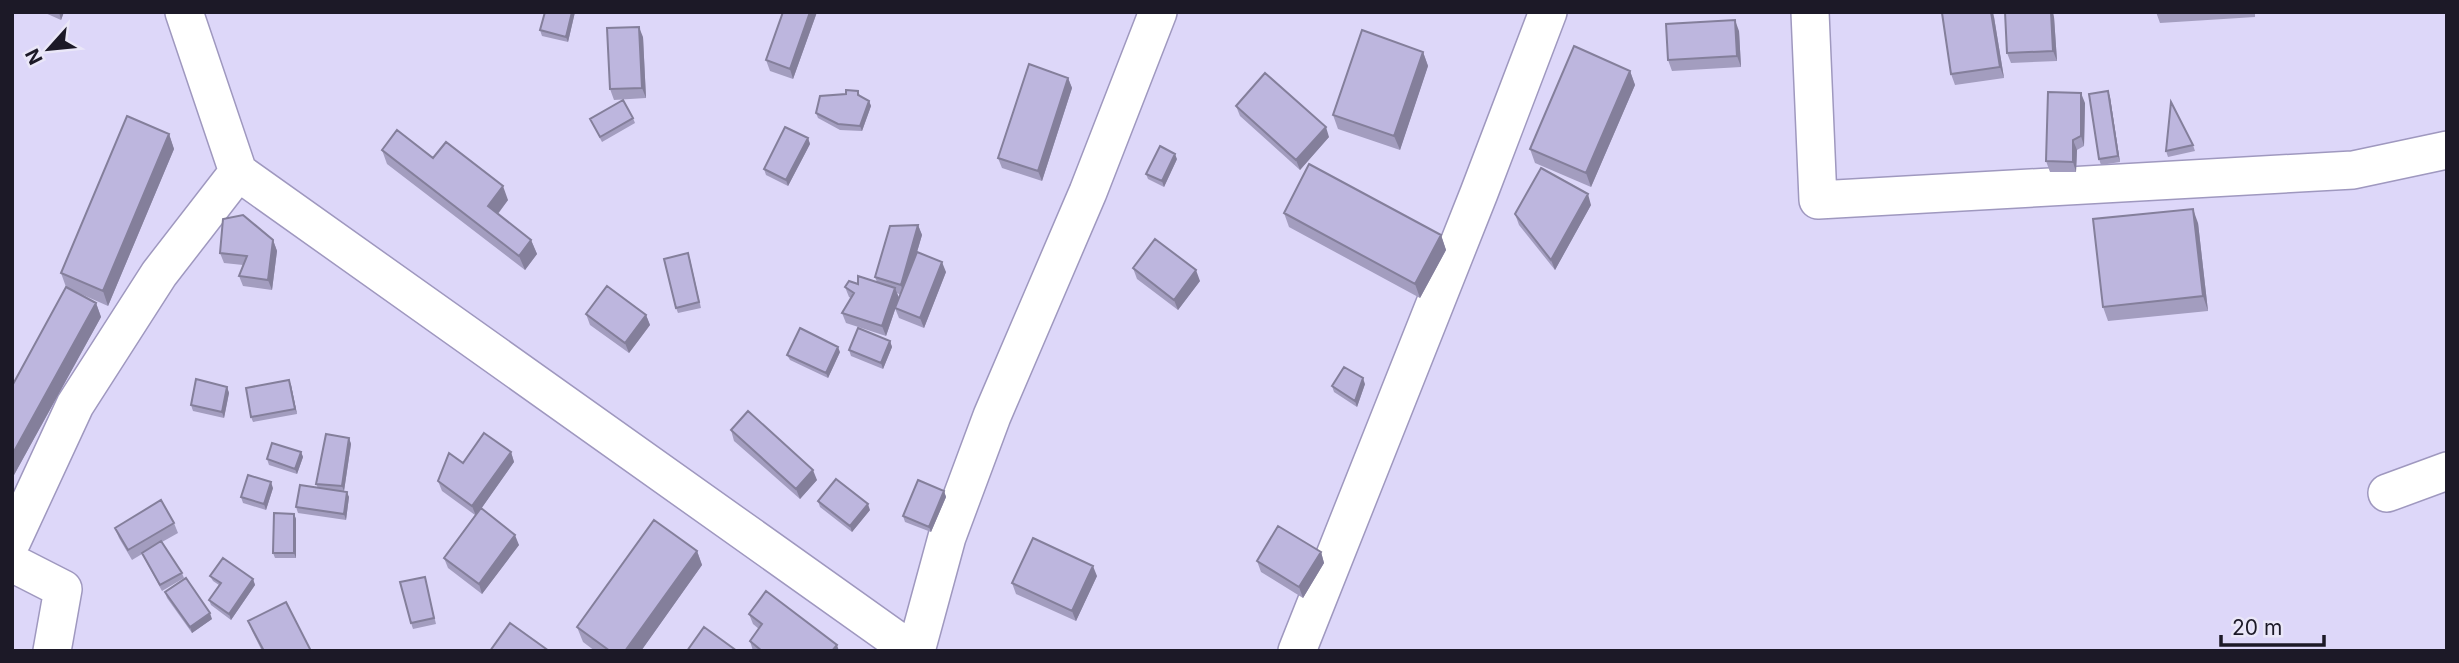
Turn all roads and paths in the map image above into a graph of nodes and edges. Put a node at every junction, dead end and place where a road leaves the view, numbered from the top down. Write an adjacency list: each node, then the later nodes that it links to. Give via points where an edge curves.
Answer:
1 (184, 12): 6 (street)
2 (1158, 12): 12 (street, via 1088,192 992,416 947,537)
3 (1548, 12): 13 (street)
4 (1810, 12): 5 (street, via 1818,200 2353,170)
5 (2447, 150)
6 (238, 172): 9 (street, via 159,274 75,405); 12 (street)
7 (2447, 471): 8 (street)
8 (2387, 493)
9 (12, 541)
10 (12, 563): 11 (street, via 63,589)
11 (52, 651)
12 (914, 651)
13 (1297, 651)

